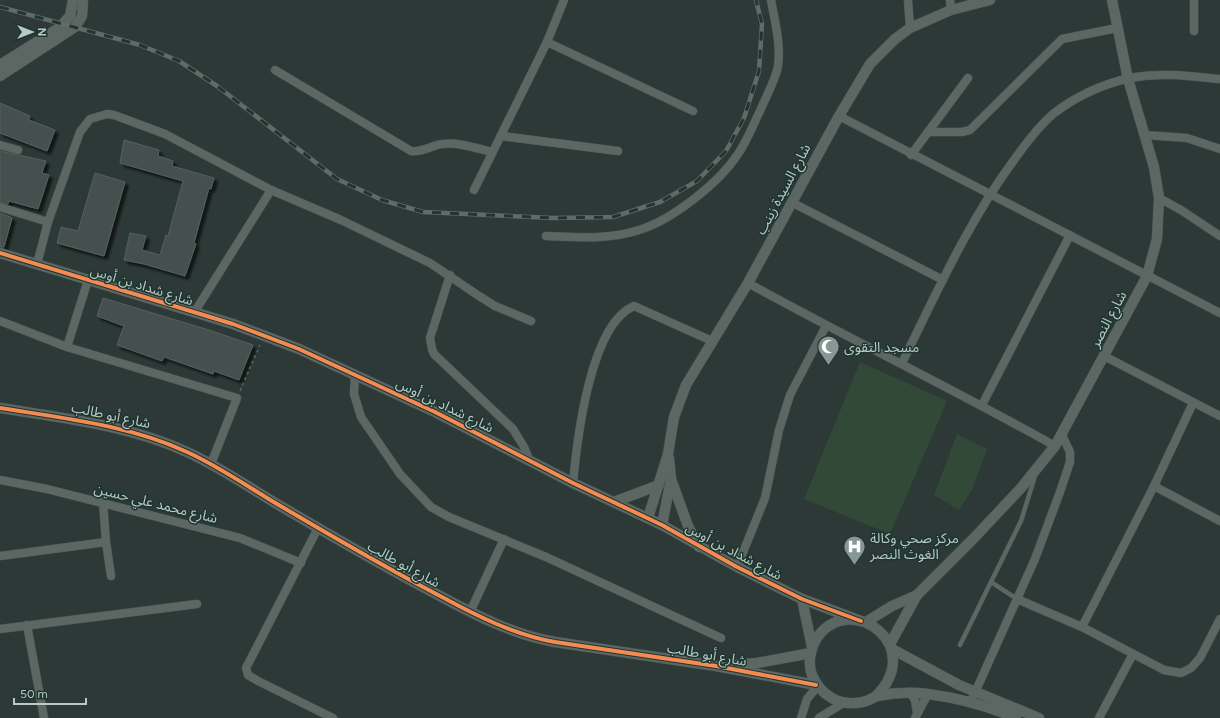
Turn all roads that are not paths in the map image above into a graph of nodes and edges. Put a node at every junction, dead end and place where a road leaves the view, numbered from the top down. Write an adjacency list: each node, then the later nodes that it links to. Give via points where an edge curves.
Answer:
1 (73, 0): 14 (street, via 70,16 59,28)
2 (83, 0): 16 (street, via 82,16 70,31)
3 (564, 0): 13 (street)
4 (771, 0): 38 (street, via 778,46 776,75 739,152 724,172 676,212 646,228 626,234 597,237)
5 (908, 0): 10 (street)
6 (990, 0): 9 (street, شارع السيدة زينب)
7 (1112, 0): 11 (street, شارع النصر)
8 (1194, 0): 12 (street)
9 (950, 5): 10 (street, شارع السيدة زينب)
10 (910, 28): 21 (street, شارع السيدة زينب, via 890,43 870,64)
11 (1117, 28): 18 (street, شارع النصر); 22 (street, via 1062,39 970,130)
12 (1194, 31)
13 (547, 42): 20 (street); 24 (street)
14 (0, 65)
15 (275, 70): 29 (street, via 409,150 417,151 447,143)
16 (0, 76)
17 (968, 78): 22 (street)
18 (1128, 79): 19 (street, via 1168,75); 23 (street, شارع النصر); 33 (street, via 1087,93 1052,115 1036,131)
19 (1220, 79)
20 (693, 111)
21 (839, 116): 30 (street); 35 (street, شارع السيدة زينب)
22 (928, 132): 30 (street)
23 (1145, 135): 26 (street, via 1187,138); 34 (street, شارع النصر)
24 (501, 136): 28 (street); 29 (street)
25 (0, 145): 27 (street)
26 (1220, 148)
27 (18, 150)
28 (618, 151)
29 (492, 152): 32 (street)
30 (911, 154): 33 (street)
31 (271, 190): 37 (street, via 165,134 114,115 102,114 90,119 80,132); 43 (street, via 341,220); 48 (street)
32 (474, 190)
33 (990, 193): 39 (street); 46 (street)
34 (1159, 198): 40 (street); 44 (street, شارع النصر, via 1157,239)
35 (793, 203): 46 (street); 47 (street, شارع السيدة زينب)
36 (0, 207): 37 (street)
37 (48, 222): 42 (street)
38 (546, 236)
39 (1070, 236): 44 (street); 59 (street)
40 (1220, 236)
41 (0, 253): 42 (street, شارع شداد بن أوس)
42 (37, 264): 45 (street, شارع شداد بن أوس)
43 (450, 275): 51 (street, via 484,299); 65 (street, via 430,338 434,354 513,429)
44 (1147, 276): 49 (street); 55 (street, شارع النصر)
45 (88, 280): 48 (street, شارع شداد بن أوس); 54 (street)
46 (943, 280): 56 (street)
47 (748, 283): 52 (street); 53 (street, شارع السيدة زينب)
48 (194, 312): 57 (street, شارع شداد بن أوس, via 264,335)
49 (1220, 313)
50 (0, 321): 54 (street)
51 (531, 321)
52 (826, 326): 56 (street); 84 (street, via 790,395 779,430 765,498)
53 (712, 341): 64 (street, شارع السيدة زينب, via 680,399 674,417); 70 (street, via 634,306 621,315 610,328 589,381 577,442)
54 (67, 347): 66 (street, via 237,398)
55 (1104, 356): 58 (street); 62 (street, شارع النصر)
56 (902, 363): 59 (street)
57 (356, 374): 65 (street, شارع شداد بن أوس); 79 (street, via 354,394 361,417 400,474 415,491 444,514)
58 (1192, 403): 61 (street); 72 (street)
59 (982, 404): 63 (street)
60 (0, 408): 66 (street, شارع أبو طالب, via 145,436 174,446)
61 (1220, 416)
62 (1062, 435): 63 (street, شارع النصر); 89 (street, via 1070,452 1069,466 1035,559)
63 (1055, 446): 67 (street, شارع النصر)
64 (668, 454): 68 (street, شارع السيدة زينب); 71 (street, شارع السيدة زينب)
65 (529, 459): 70 (street, شارع شداد بن أوس)
66 (211, 464): 78 (street, شارع أبو طالب)
67 (1038, 468): 86 (lane, via 1021,521); 87 (street, شارع النصر)
68 (671, 479): 77 (street, شارع السيدة زينب); 81 (street, via 688,526)
69 (0, 480): 73 (street, شارع محمد علي حسين)
70 (573, 483): 74 (street, شارع شداد بن أوس)
71 (659, 485): 74 (street); 75 (street, شارع السيدة زينب)
72 (1154, 486): 76 (street); 95 (street)
73 (103, 502): 80 (street); 83 (street, شارع محمد علي حسين, via 240,538)
74 (614, 502): 75 (street, شارع شداد بن أوس)
75 (648, 518): 77 (street, شارع شداد بن أوس)
76 (1220, 521)
77 (662, 525): 81 (street, شارع شداد بن أوس)
78 (318, 528): 83 (street); 91 (street, شارع أبو طالب)
79 (504, 539): 91 (street); 97 (street)
80 (106, 542): 82 (street); 85 (street)
81 (699, 547): 84 (street, شارع شداد بن أوس)
82 (0, 556)
83 (301, 563): 112 (street, via 248,662 246,671 258,681)
84 (737, 567): 88 (street, شارع شداد بن أوس)
85 (111, 576)
86 (991, 582): 89 (lane); 98 (lane)
87 (917, 595): 93 (street, شارع النصر); 99 (street, شارع النصر)
88 (802, 599): 93 (street, شارع شداد بن أوس); 100 (street)
89 (1017, 599): 95 (street); 104 (street)
90 (197, 604): 94 (street)
91 (470, 612): 102 (street, شارع أبو طالب, via 545,640)
92 (1220, 619): 101 (street, via 1200,658 1187,671 1181,673 1164,670)
93 (864, 621): 99 (street, via 880,631); 100 (street, via 846,620 832,624 820,634)
94 (27, 625): 96 (street); 111 (street)
95 (1082, 627): 101 (street)
96 (0, 629)
97 (721, 638)
98 (960, 645)
99 (891, 647): 104 (street, via 959,685); 107 (street, via 894,662 891,676)
100 (811, 650): 102 (street, شارع أبو طالب, via 757,664); 103 (street, via 810,669)
101 (1133, 654): 117 (street)
102 (716, 666): 103 (street, شارع أبو طالب)
103 (817, 686): 109 (street, via 829,697); 113 (street, via 807,699)
104 (975, 691): 108 (street); 116 (street)
105 (910, 693): 106 (street); 107 (street); 110 (street, via 915,700)
106 (928, 694): 108 (street); 110 (street)
107 (875, 697): 109 (street, via 865,702)
108 (971, 702): 115 (street)
109 (843, 703): 114 (street)
110 (916, 716)
111 (44, 718)
112 (332, 718)
113 (801, 718)
114 (819, 718)
115 (1016, 718)
116 (1039, 718)
117 (1099, 718)

